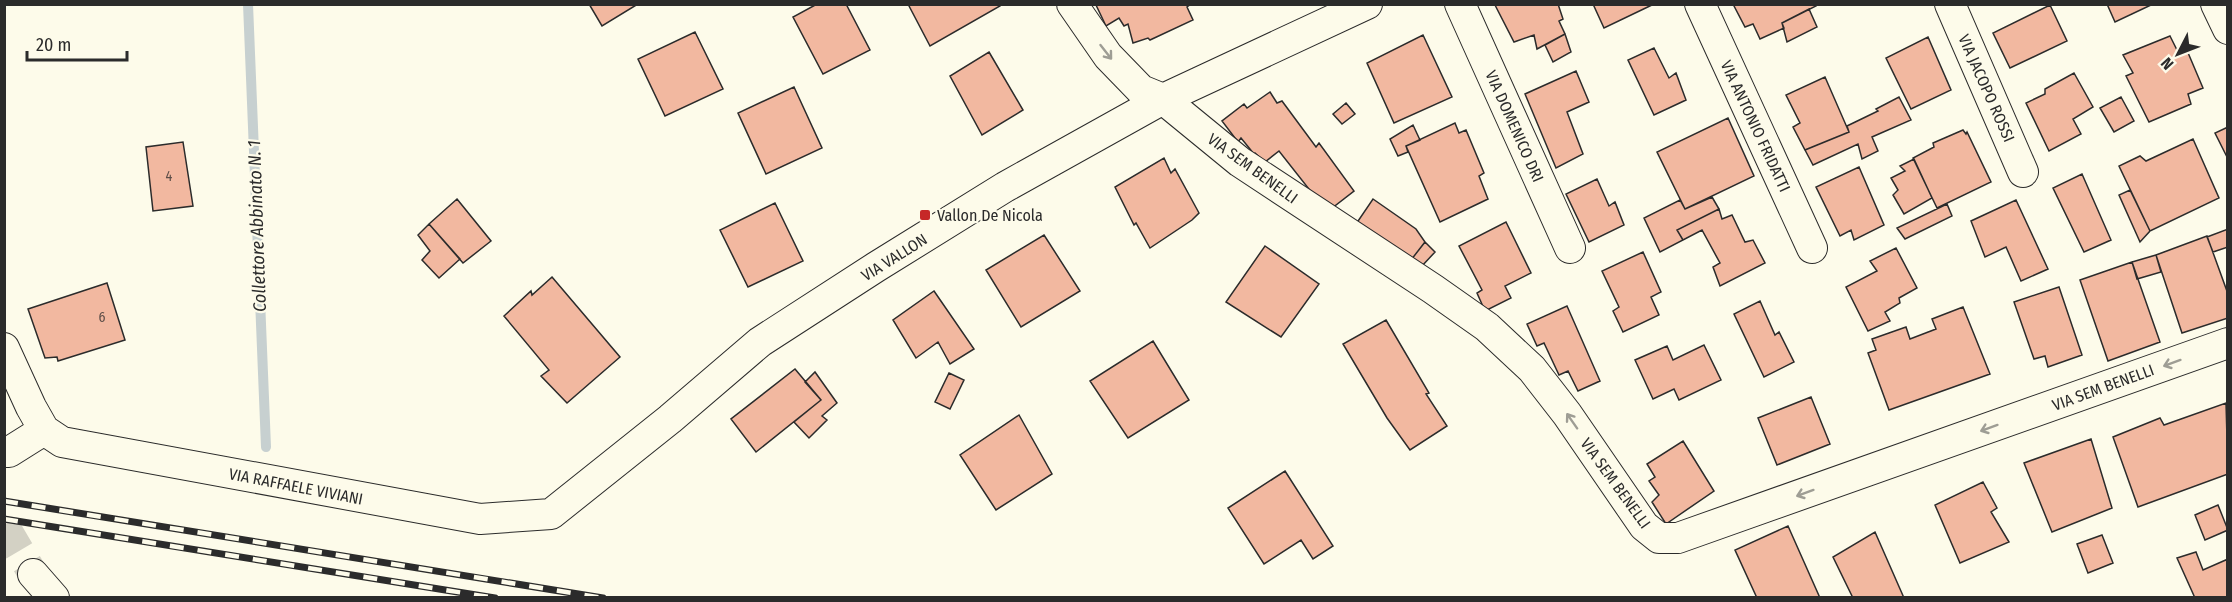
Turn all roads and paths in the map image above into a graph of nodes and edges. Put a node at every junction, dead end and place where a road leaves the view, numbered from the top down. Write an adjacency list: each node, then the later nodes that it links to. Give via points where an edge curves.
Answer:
1 (1072, 4): 8 (street, VIA SEM BENELLI, one-way to 8, via 1108,56 1141,90)
2 (1367, 4): 8 (street, VIA VALLON)
3 (1461, 4): 10 (street, VIA DOMENICO DRI)
4 (1700, 4): 11 (street, VIA ANTONIO FRIDATTI)
5 (1950, 4): 9 (street, VIA JACOPO ROSSI)
6 (2216, 4): 7 (street)
7 (2228, 29)
8 (1163, 99): 12 (street, VIA SEM BENELLI, one-way to 8, via 1678,538 1659,538 1644,526 1580,431 1532,369 1487,327 1240,162); 16 (street, VIA VALLON, via 1005,187 760,342)
9 (2023, 172)
10 (1570, 248)
11 (1812, 248)
12 (2228, 343)
13 (4, 348): 14 (street)
14 (44, 430): 15 (street); 16 (street, VIA RAFFAELE VIVIANI, via 62,442 480,519)
15 (4, 452)
16 (551, 514)
17 (33, 574): 18 (street)
18 (54, 597)

